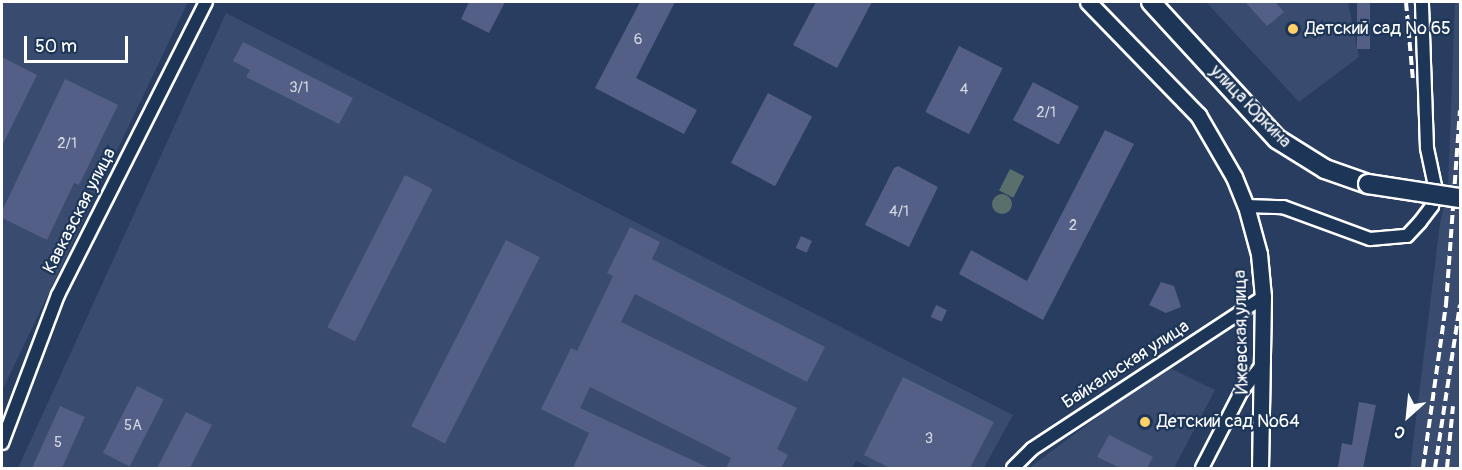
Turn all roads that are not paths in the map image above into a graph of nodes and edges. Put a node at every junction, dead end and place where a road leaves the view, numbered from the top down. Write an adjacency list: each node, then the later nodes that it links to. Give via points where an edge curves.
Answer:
1 (206, 2): 9 (street, Кавказская улица, via 58,295)
2 (1088, 2): 6 (street, Ижевская улица, via 1198,115)
3 (1151, 2): 5 (main road, улица Юркина, bridge, via 1277,139 1325,169 1368,184)
4 (1422, 2): 6 (street, via 1427,148 1435,186 1432,206 1420,222 1407,236 1370,239 1283,207)
5 (1461, 198)
6 (1246, 206): 7 (street, Ижевская улица, via 1259,254)
7 (1263, 297): 8 (street, Ижевская улица); 10 (street, Байкальская улица, via 1032,449)
8 (1265, 362): 11 (street, via 1241,392); 12 (street, Ижевская улица)
9 (2, 443)
10 (1013, 468)
11 (1202, 468)
12 (1260, 468)

